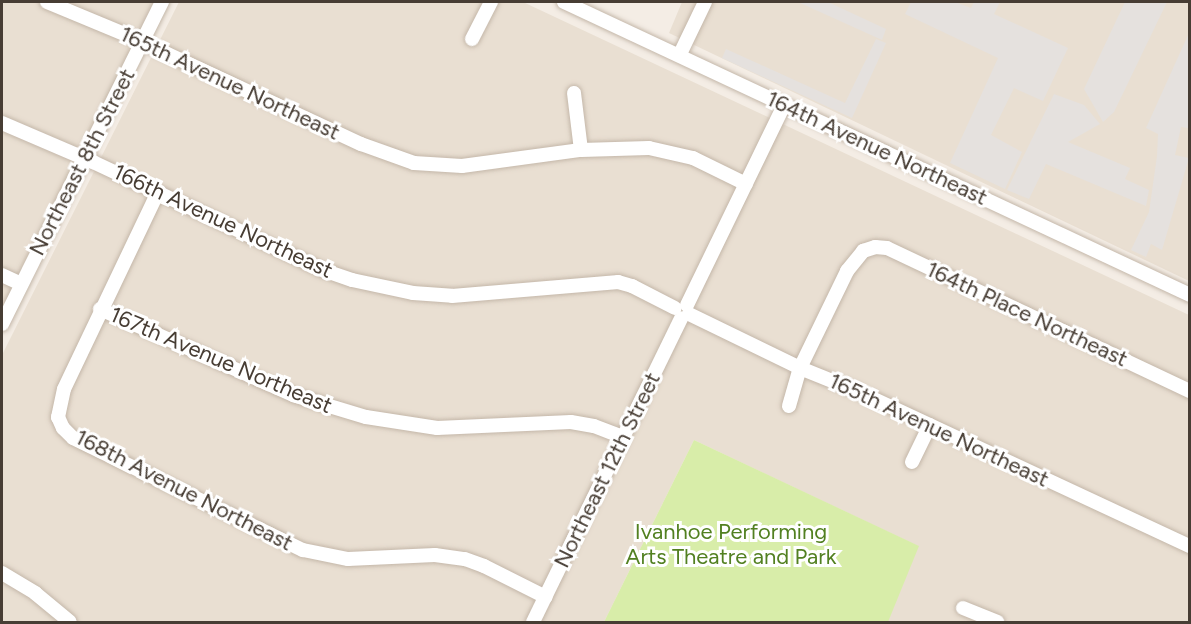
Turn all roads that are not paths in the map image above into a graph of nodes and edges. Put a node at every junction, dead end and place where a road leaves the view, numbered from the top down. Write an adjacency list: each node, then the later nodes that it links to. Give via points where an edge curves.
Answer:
1 (47, 2): 7 (street, 165th Avenue Northeast)
2 (162, 2): 7 (street, Northeast 8th Street)
3 (491, 2): 6 (street)
4 (564, 2): 8 (street, 164th Avenue Northeast)
5 (705, 2): 8 (street)
6 (472, 39)
7 (142, 42): 12 (street, 165th Avenue Northeast, via 361,144 414,163 462,165); 13 (street, Northeast 8th Street)
8 (680, 54): 10 (street, 164th Avenue Northeast)
9 (574, 93): 12 (street)
10 (784, 105): 14 (street, Northeast 12th Street); 18 (street, 164th Avenue Northeast)
11 (2, 123): 13 (street, 166th Avenue Northeast)
12 (581, 150): 14 (street, via 628,147 671,152 693,158)
13 (84, 158): 15 (street, 166th Avenue Northeast); 17 (street, Northeast 8th Street)
14 (746, 184): 20 (street, Northeast 12th Street)
15 (158, 192): 19 (street); 20 (street, 166th Avenue Northeast, via 323,270 379,287 452,296 618,282)
16 (2, 275): 17 (street)
17 (21, 284): 21 (street, Northeast 8th Street)
18 (1189, 293)
19 (100, 309): 26 (street, 167th Avenue Northeast, via 293,395 342,411 437,428 571,422); 30 (street, 168th Avenue Northeast, via 64,389 58,417 73,438 316,555 366,559 435,555 465,559)
20 (683, 311): 22 (street, 165th Avenue Northeast); 26 (street, Northeast 12th Street)
21 (2, 324)
22 (800, 368): 23 (street, 164th Place Northeast, via 848,271 863,251 875,247 887,248); 24 (street); 25 (street, 165th Avenue Northeast)
23 (1190, 390)
24 (789, 406)
25 (930, 425): 27 (street); 28 (street, 165th Avenue Northeast)
26 (623, 437): 30 (street, Northeast 12th Street)
27 (912, 462)
28 (1190, 546)
29 (2, 573): 32 (street, via 35,593)
30 (546, 597): 33 (street, Northeast 12th Street)
31 (963, 608): 34 (street)
32 (70, 622)
33 (533, 622)
34 (997, 622)

